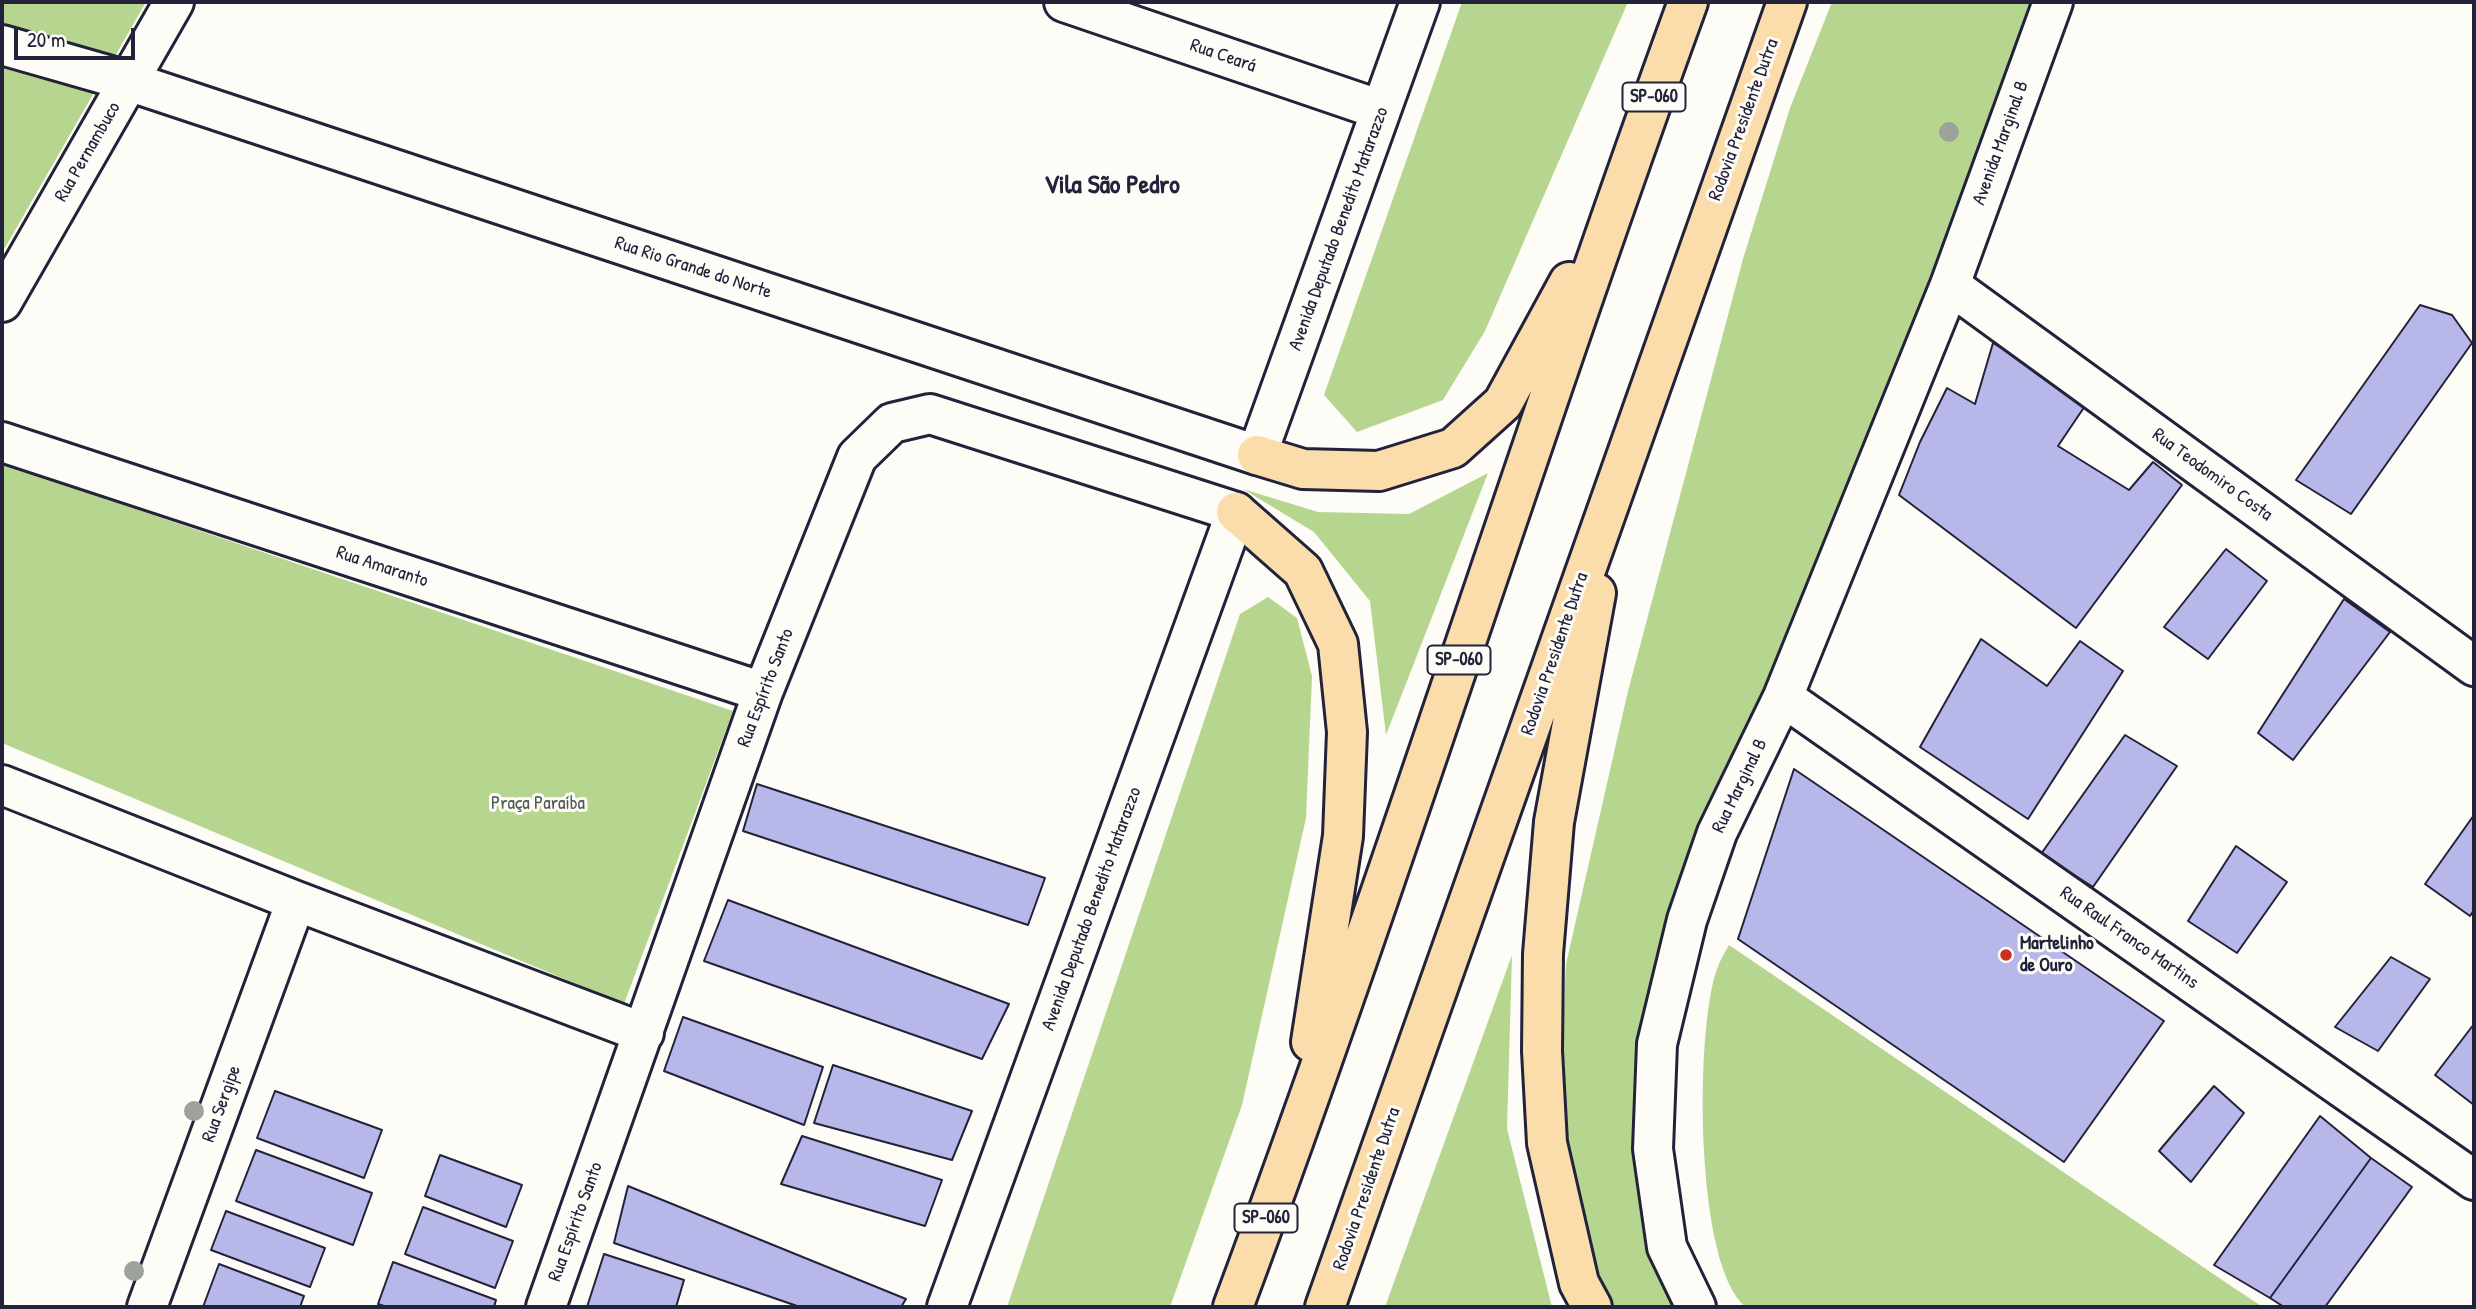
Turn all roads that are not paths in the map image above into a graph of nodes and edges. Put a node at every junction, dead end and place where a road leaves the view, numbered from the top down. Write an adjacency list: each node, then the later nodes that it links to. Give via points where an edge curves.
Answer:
1 (174, 2): 8 (street, Rua Pernambuco)
2 (1064, 2): 9 (street, Rua Ceará)
3 (1420, 2): 9 (street, Avenida Deputado Benedito Matarazzo)
4 (1688, 2): 10 (highway, SP-060)
5 (1787, 2): 15 (highway, Rodovia Presidente Dutra)
6 (2053, 2): 11 (street, Avenida Marginal B)
7 (2, 45): 8 (street, Rua Rio Grande do Norte)
8 (128, 82): 12 (street, Rua Pernambuco); 14 (street, Rua Rio Grande do Norte)
9 (1381, 110): 14 (street, Avenida Deputado Benedito Matarazzo)
10 (1619, 191): 14 (highway, via 1503,403 1453,448 1378,471 1303,469); 23 (highway, SP-060)
11 (1950, 285): 17 (street, Rua Teodomiro Costa); 19 (street, Rua Marginal B)
12 (2, 302)
13 (2, 442): 18 (street, Rua Amaranto)
14 (1257, 455)
15 (1618, 473): 29 (highway, Rodovia Presidente Dutra); 30 (highway, via 1554,822 1543,954 1547,1143 1579,1283)
16 (1236, 512): 18 (street, Rua Espírito Santo, via 930,414 892,424 857,457); 23 (highway, via 1303,571 1338,643 1346,719 1343,836); 27 (street, Avenida Deputado Benedito Matarazzo)
17 (2474, 666)
18 (763, 692): 22 (street, Rua Espírito Santo)
19 (1783, 697): 24 (street, Rua Raul Franco Martins); 31 (street, Rua Marginal B, via 1717,833 1686,920 1657,1044 1653,1149 1667,1247)
20 (2, 785): 21 (street)
21 (296, 901): 22 (street); 25 (street, Rua Sergipe)
22 (644, 1033): 26 (street, Rua Espírito Santo)
23 (1299, 1128): 28 (highway, SP-060)
24 (2474, 1180)
25 (147, 1307)
26 (546, 1307)
27 (947, 1307)
28 (1233, 1307)
29 (1325, 1307)
30 (1592, 1307)
31 (1696, 1307)

